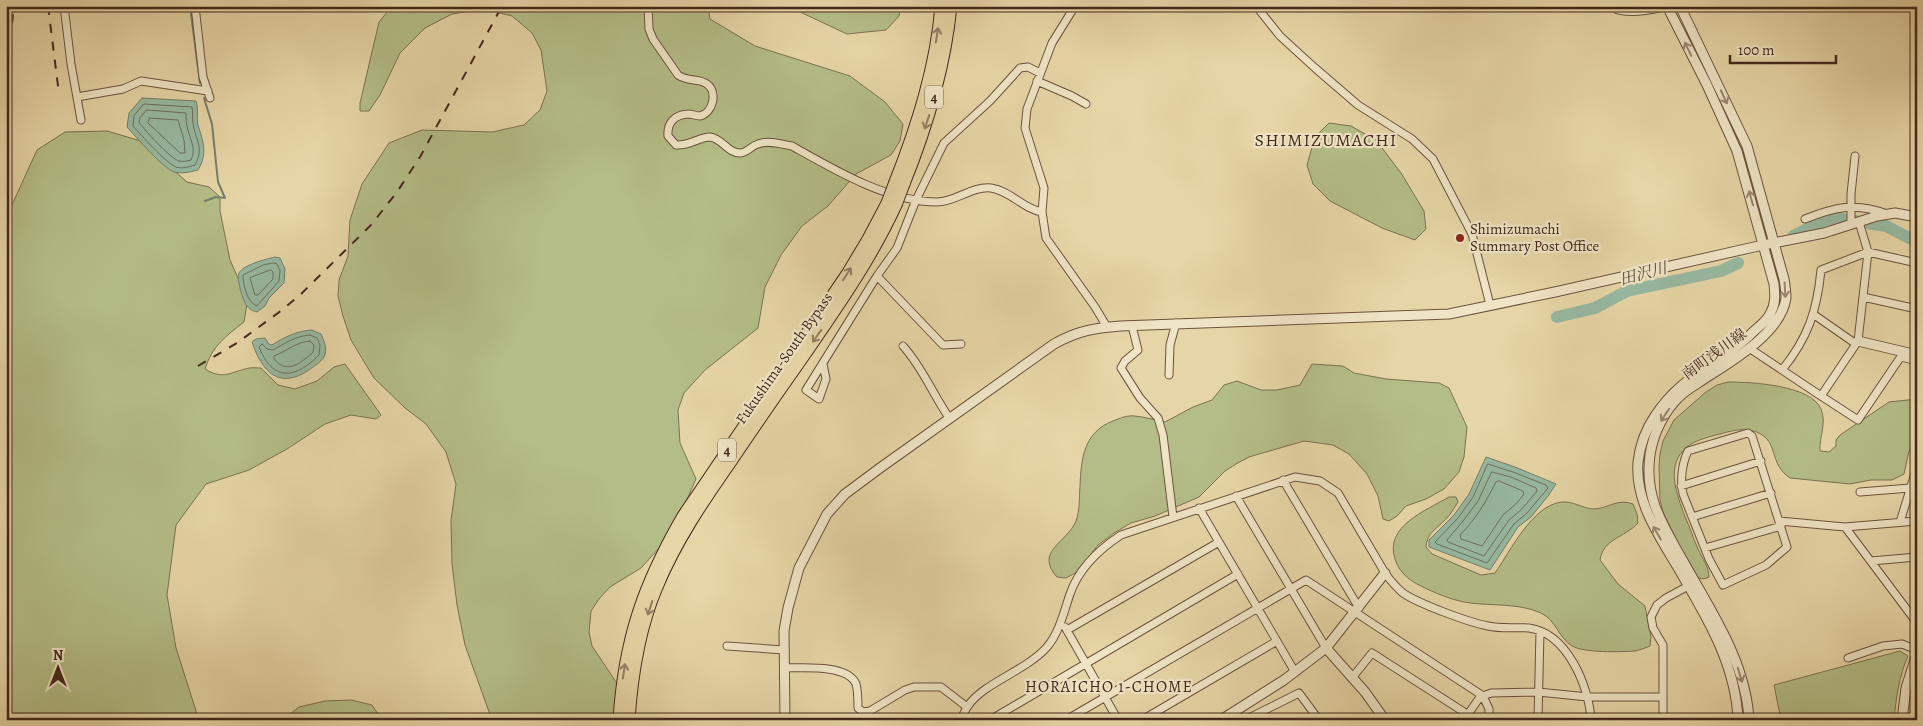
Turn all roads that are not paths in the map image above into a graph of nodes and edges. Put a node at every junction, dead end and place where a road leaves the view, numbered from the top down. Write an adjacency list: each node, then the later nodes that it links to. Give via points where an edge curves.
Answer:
1 (64, 6): 13 (street)
2 (195, 6): 13 (street, via 209,94 142,80 123,89)
3 (648, 6): 18 (street, via 653,39 678,75 706,83 713,96 707,112 700,116 687,114 676,117 670,123 668,136 676,144 710,137 735,152 747,151 766,142 792,146 861,182)
4 (941, 6): 17 (highway, 4, one-way to 4, via 928,84)
5 (951, 6): 17 (highway, Fukushima-South Bypass / 4, one-way to 17, via 934,97 918,148)
6 (1075, 6): 11 (street, via 1052,43)
7 (1256, 6): 32 (street, via 1280,36 1315,68 1358,105 1412,139 1433,159 1472,234)
8 (1610, 6): 9 (street, via 1618,12 1656,10)
9 (1668, 6): 27 (street, 南町浅川線, one-way to 9, via 1736,151)
10 (1680, 6): 26 (street, 南町浅川線, one-way to 26, via 1747,146)
11 (1040, 73): 12 (street); 18 (street, via 1028,67 1020,68 944,143)
12 (1037, 81): 14 (street); 21 (street, via 1025,122 1044,188)
13 (77, 98): 15 (street)
14 (1086, 104)
15 (81, 120)
16 (1855, 156): 20 (street)
17 (899, 184): 19 (highway, Fukushima-South Bypass / 4, bridge)
18 (916, 200): 21 (street, via 943,202 970,191 990,188 1008,193); 30 (street, via 900,242)
19 (891, 204): 101 (highway, Fukushima-South Bypass / 4, one-way to 19, via 633,627 662,552); 102 (highway, Fukushima-South Bypass / 4, one-way to 102, via 879,240 853,284 672,552 643,627 634,668)
20 (1851, 206): 22 (street, via 1863,206); 24 (street, via 1824,211); 25 (street)
21 (1042, 212): 37 (street, via 1048,243)
22 (1887, 214): 23 (street); 25 (street)
23 (1917, 216)
24 (1805, 219)
25 (1855, 224): 26 (street); 28 (street)
26 (1775, 243): 27 (street); 41 (street, 南町浅川線, one-way to 41, via 1786,297 1777,321)
27 (1763, 245): 32 (street); 71 (street, 南町浅川線, one-way to 27, via 1648,516 1638,480 1642,441 1650,422 1678,387 1740,345 1770,315 1775,297 1774,284)
28 (1868, 252): 29 (street); 31 (street); 34 (street, via 1821,270)
29 (1917, 263)
30 (877, 276): 39 (street, via 943,345); 45 (street)
31 (1863, 297): 33 (street); 38 (street)
32 (1490, 305): 35 (street, via 1449,314 1401,317)
33 (1917, 309)
34 (1814, 314): 38 (street); 46 (street, via 1807,333)
35 (1176, 323): 36 (street); 47 (street, via 1170,345)
36 (1132, 326): 37 (street); 59 (street, via 1138,350 1121,368 1140,398 1158,418)
37 (1106, 327): 49 (street, via 1080,332 1054,344)
38 (1857, 342): 42 (street); 48 (street)
39 (961, 344)
40 (903, 346): 49 (street, via 920,367)
41 (1749, 348): 46 (street); 71 (street, 南町浅川線, one-way to 71, via 1680,395 1659,424 1652,442 1648,476 1651,497)
42 (1902, 354): 43 (street); 44 (street); 48 (street, via 1858,420)
43 (1917, 355)
44 (1917, 361)
45 (824, 364)
46 (1782, 370): 48 (street)
47 (1169, 375)
48 (1821, 396)
49 (950, 419): 82 (street, via 845,494 826,514 794,585 784,631)
50 (1761, 461): 54 (street); 54 (street, via 1748,433 1688,451); 56 (street)
51 (1917, 467): 53 (street)
52 (1283, 480): 57 (street); 69 (street, via 1310,478 1329,485 1338,493); 74 (street)
53 (1913, 484): 55 (street); 62 (street)
54 (1681, 486): 60 (street)
55 (1860, 492)
56 (1771, 493): 60 (street); 63 (street)
57 (1236, 496): 58 (street); 72 (street)
58 (1199, 508): 59 (street); 65 (street)
59 (1173, 517): 75 (street, via 1121,535 1100,551 1073,585)
60 (1692, 517): 66 (street)
61 (1917, 521): 62 (street)
62 (1900, 522): 64 (street)
63 (1780, 524): 64 (street); 66 (street); 66 (street, via 1787,547 1766,565 1723,585)
64 (1845, 527): 68 (street)
65 (1219, 542): 70 (street); 77 (street)
66 (1705, 548)
67 (1917, 557): 68 (street)
68 (1871, 561): 76 (street)
69 (1385, 573): 74 (street); 78 (street, via 1397,588 1409,596 1460,617 1486,626)
70 (1238, 574): 73 (street); 85 (street)
71 (1692, 584): 96 (street, via 1657,605 1651,617 1663,645); 117 (street, 南町浅川線, via 1722,648 1735,690); 118 (street, 南町浅川線, one-way to 118, via 1736,662)
72 (1290, 588): 73 (street); 74 (street, via 1306,580); 81 (street)
73 (1258, 608): 79 (street); 94 (street)
74 (1358, 610): 81 (street); 93 (street)
75 (1061, 620): 77 (street); 97 (street, via 1048,645 1035,658 978,695)
76 (1917, 623)
77 (1067, 630): 85 (street)
78 (1540, 631): 92 (street); 95 (street, via 1553,639 1567,655 1581,677)
79 (1277, 641): 88 (street); 108 (street)
80 (727, 646): 82 (street)
81 (1326, 648): 88 (street); 89 (street)
82 (784, 650): 87 (street)
83 (1917, 652): 84 (street, via 1902,644 1883,646); 86 (street)
84 (1848, 658)
85 (1086, 664): 94 (street); 105 (street)
86 (1914, 665): 90 (street)
87 (784, 668): 97 (street, via 834,670 851,678 856,688 858,708 862,712 914,688 941,688); 103 (street)
88 (1295, 672): 109 (street)
89 (1352, 678): 98 (street, via 1372,653); 112 (street)
90 (1907, 686): 91 (street); 100 (street)
91 (1917, 687)
92 (1538, 692): 93 (street); 95 (street); 114 (street)
93 (1483, 696): 98 (street); 113 (street)
94 (1105, 697): 106 (street); 107 (street)
95 (1588, 697): 96 (street); 115 (street)
96 (1663, 697): 116 (street)
97 (967, 707): 104 (street)
98 (1465, 717)
99 (1917, 718): 100 (street)
100 (1903, 719)
101 (618, 720)
102 (629, 720)
103 (785, 720)
104 (961, 720)
105 (990, 720)
106 (1066, 720)
107 (1118, 720)
108 (1142, 720)
109 (1221, 720)
110 (1245, 720): 111 (street, via 1298,693)
111 (1319, 720)
112 (1385, 720)
113 (1489, 720)
114 (1538, 720)
115 (1591, 720)
116 (1663, 720)
117 (1738, 720)
118 (1749, 720)

